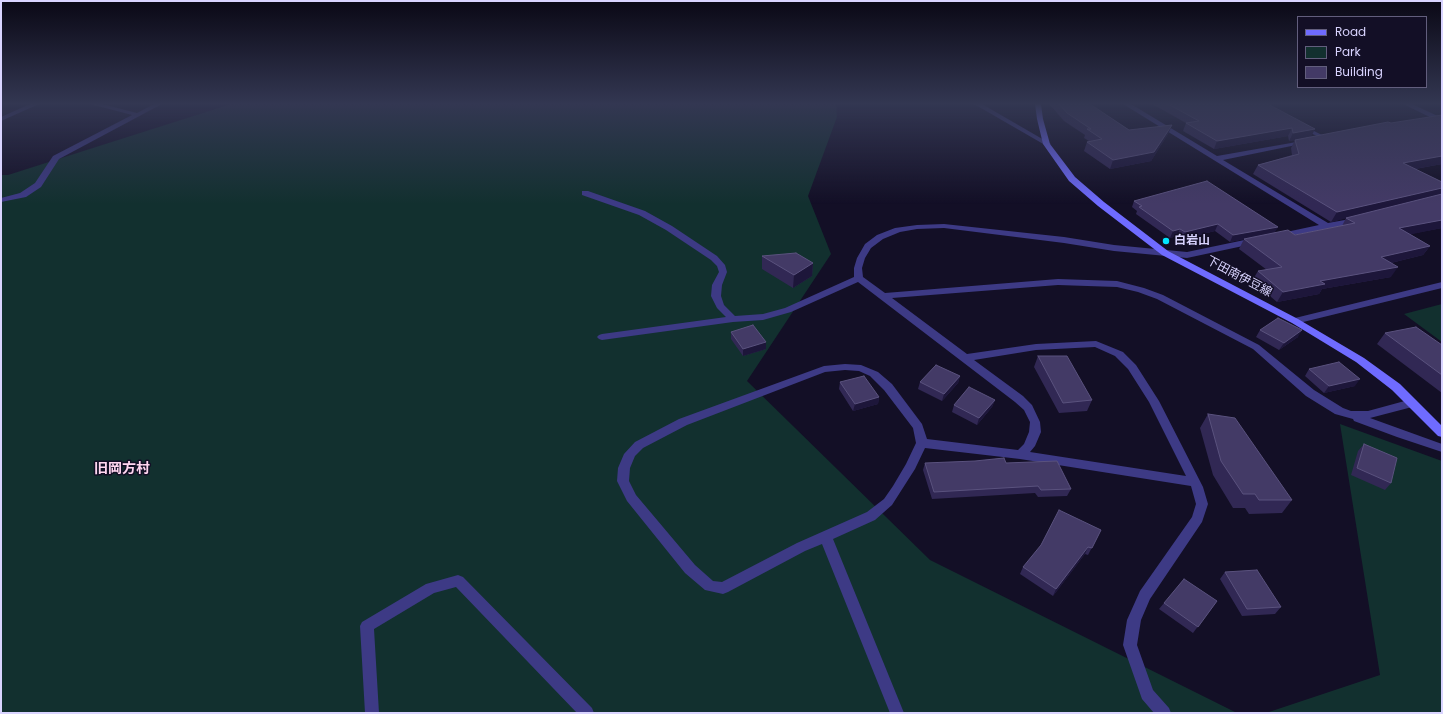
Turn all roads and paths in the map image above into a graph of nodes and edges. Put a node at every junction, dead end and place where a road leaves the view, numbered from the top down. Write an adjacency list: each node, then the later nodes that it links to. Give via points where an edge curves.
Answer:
1 (96, 137): 9 (street, via 56,158 38,185 23,195)
2 (1035, 137): 6 (street)
3 (1045, 137): 6 (main road, 下田南伊豆線)
4 (1181, 137): 7 (street)
5 (1324, 137): 7 (street)
6 (1047, 144): 12 (main road, 下田南伊豆線, via 1072,179)
7 (1216, 159): 11 (street)
8 (584, 193): 16 (street, via 642,214 669,228 714,258 721,265 723,272 717,285 716,296 720,306)
9 (1, 200)
10 (1366, 217): 11 (street)
11 (1328, 227): 12 (street, via 1187,255)
12 (1165, 253): 13 (street, via 976,229 917,227 898,230 880,237 868,246 858,268); 17 (main road, 下田南伊豆線)
13 (859, 278): 15 (street); 16 (street, via 788,310 763,317)
14 (1442, 286): 17 (street)
15 (884, 296): 19 (street); 21 (street, via 1058,282 1117,284 1141,290 1160,297 1246,341 1310,393)
16 (733, 319): 18 (street)
17 (1295, 321): 20 (main road, 下田南伊豆線, via 1360,360 1396,387)
18 (602, 337)
19 (965, 358): 25 (street, via 1019,398 1028,408 1035,422 1036,432 1029,446); 26 (street, via 1071,344 1096,344 1119,354 1132,367 1154,401)
20 (1412, 403): 21 (street, via 1368,415); 22 (main road, 下田南伊豆線)
21 (1350, 415): 24 (street)
22 (1442, 433)
23 (922, 444): 25 (street); 27 (street, via 888,502 871,516); 27 (street, via 918,427 888,387 874,374 861,368 845,367 824,369 683,422 639,445 630,454 624,468 623,481 631,498 690,569 710,586 729,586 801,547)
24 (1442, 448)
25 (1020, 455): 26 (street)
26 (1194, 482): 31 (street, via 1202,504 1198,518 1145,595 1134,620 1130,645 1147,694)
27 (826, 537): 30 (street)
28 (372, 713): 29 (street, via 367,626 431,588 458,581)
29 (587, 713)
30 (897, 713)
31 (1164, 713)

